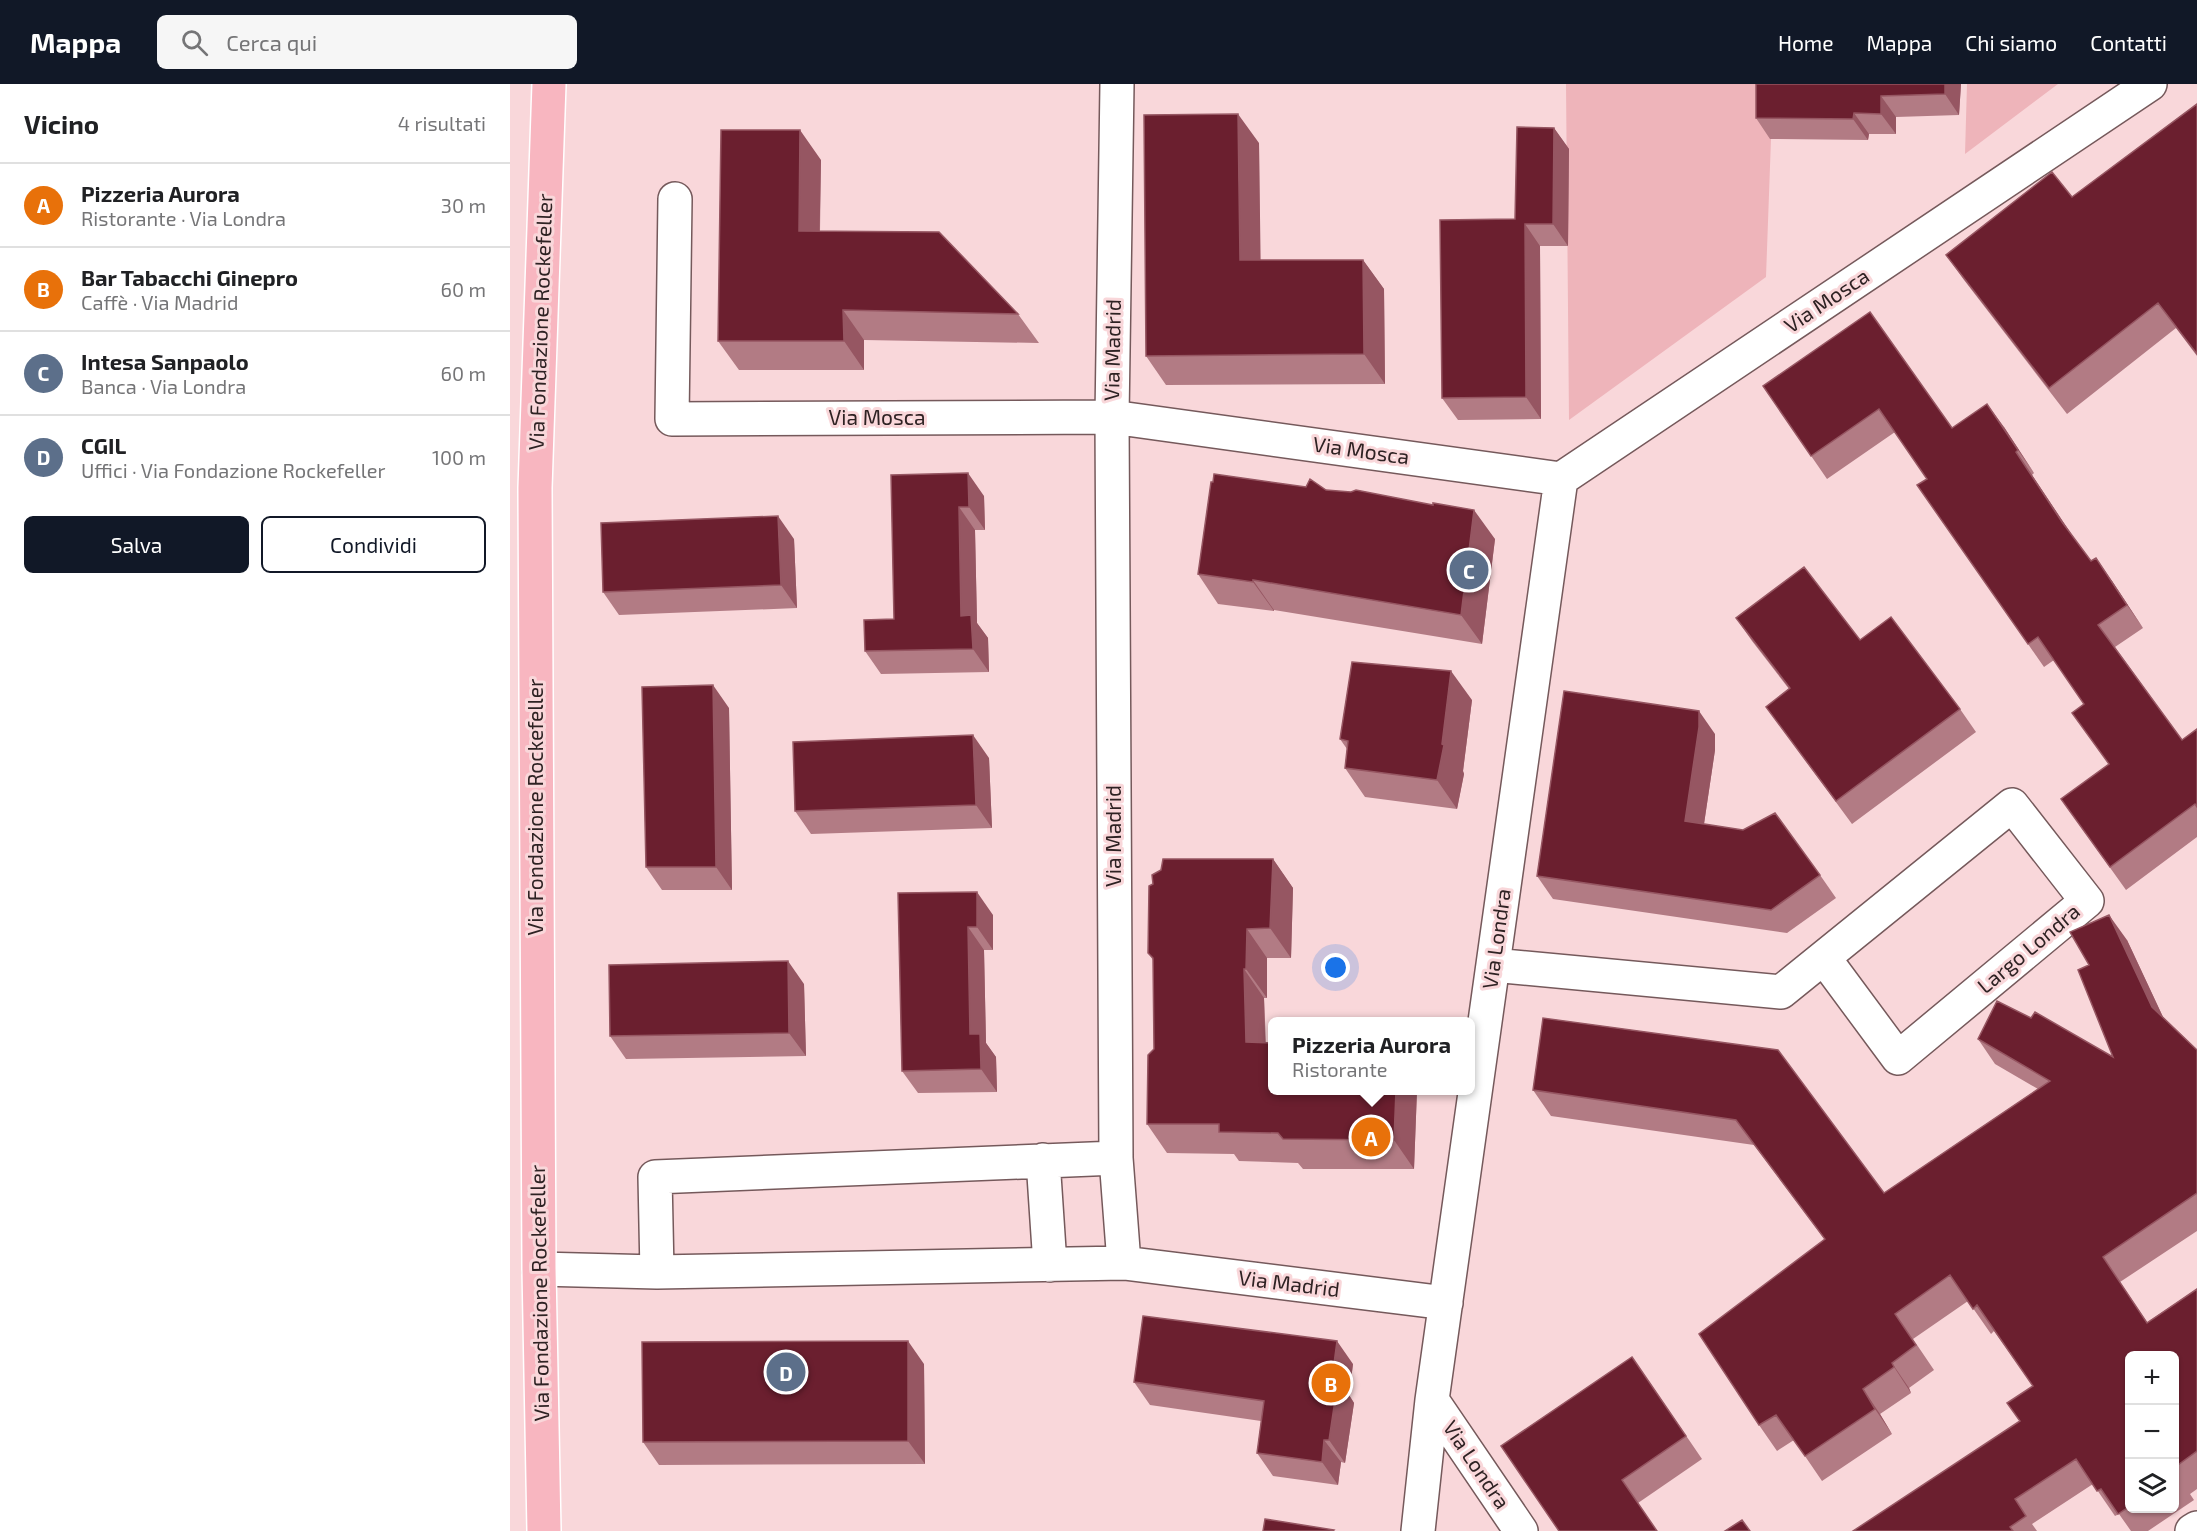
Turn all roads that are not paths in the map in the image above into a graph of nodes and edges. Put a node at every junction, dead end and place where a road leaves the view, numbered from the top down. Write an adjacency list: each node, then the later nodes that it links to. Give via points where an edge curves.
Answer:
1 (549, 84): 15 (main road, Via Fondazione Rockefeller, via 535,488)
2 (1117, 84): 5 (street, Via Madrid)
3 (2150, 84): 6 (street, Via Mosca)
4 (675, 199): 5 (street, Via Mosca, via 672,419)
5 (1112, 417): 6 (street, Via Mosca); 11 (street, Via Madrid)
6 (1561, 479): 8 (street, Via Londra)
7 (1824, 958): 7 (street, Largo Londra, via 2013,805 2087,901 1898,1058); 8 (street, Largo Londra, via 1781,992)
8 (1493, 965): 9 (street, Via Londra)
9 (1475, 1094)
10 (1475, 1095): 17 (street, Via Londra)
11 (1116, 1158): 12 (street); 13 (street, Via Madrid)
12 (1043, 1160): 14 (street); 16 (street, via 655,1177)
13 (1124, 1263): 14 (street); 17 (street, Via Madrid)
14 (1050, 1265): 16 (street)
15 (539, 1269): 16 (street); 20 (main road, Via Fondazione Rockefeller)
16 (657, 1272)
17 (1446, 1303): 18 (street, Via Londra)
18 (1432, 1400): 21 (street, Via Londra); 22 (street, Via Londra)
19 (2197, 1528): 23 (street)
20 (544, 1531)
21 (1418, 1531)
22 (1521, 1531)
23 (2192, 1531)

